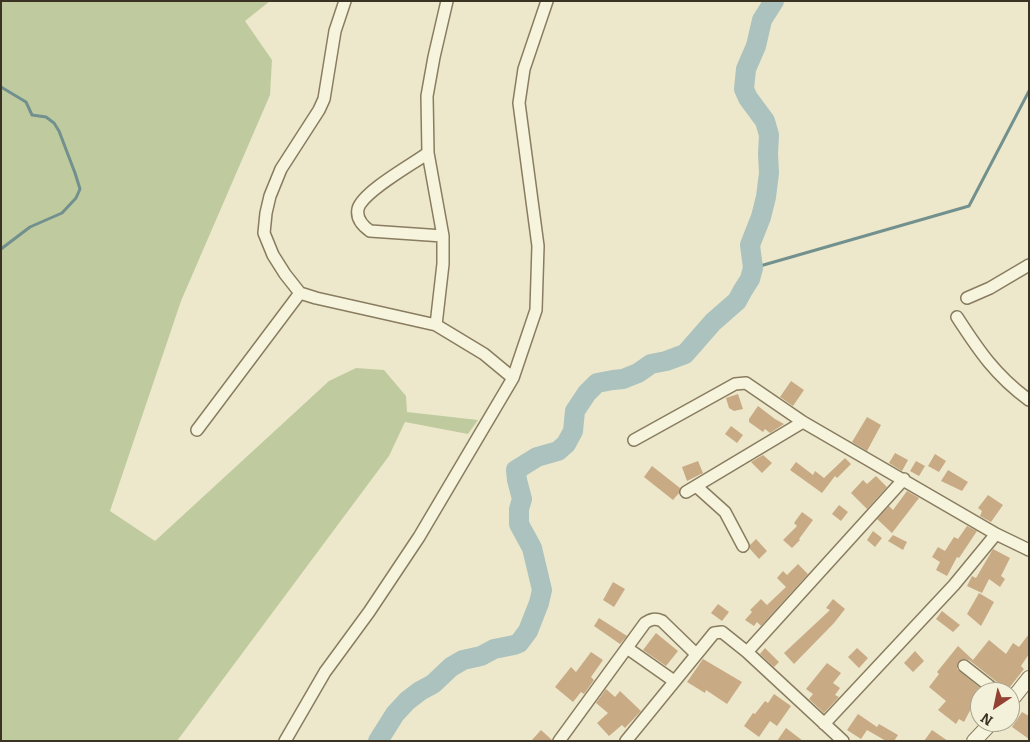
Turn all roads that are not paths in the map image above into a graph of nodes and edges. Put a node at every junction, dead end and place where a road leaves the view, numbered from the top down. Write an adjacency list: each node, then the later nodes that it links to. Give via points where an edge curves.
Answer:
1 (345, 1): 7 (street, via 335,31 324,99 281,169 266,213 264,232 273,255)
2 (447, 1): 4 (street, via 427,96)
3 (547, 1): 11 (street, via 524,69 519,104 538,255 536,310)
4 (428, 153): 5 (street); 5 (street, via 374,189 358,207 358,216 370,232)
5 (443, 236): 10 (street)
6 (1028, 268): 8 (street)
7 (300, 293): 10 (street); 14 (street)
8 (968, 298)
9 (957, 317): 12 (street, via 980,353 1010,386)
10 (436, 324): 11 (street, via 484,354)
11 (513, 378): 29 (street, via 419,537 325,672)
12 (1029, 400)
13 (803, 422): 15 (street, via 746,383 735,384); 16 (street); 18 (street, via 691,489 725,512)
14 (197, 430)
15 (634, 440)
16 (904, 479): 17 (street); 21 (street)
17 (996, 534): 19 (street); 28 (street, via 954,586)
18 (743, 546)
19 (1029, 550)
20 (627, 648): 22 (street, via 645,623 658,619); 25 (street); 30 (street)
21 (747, 652): 22 (street, via 719,632 711,636); 28 (street)
22 (696, 654): 25 (street)
23 (964, 666): 26 (street)
24 (1029, 678): 27 (street)
25 (674, 681): 31 (street)
26 (985, 682)
27 (1020, 689)
28 (824, 724): 32 (street)
29 (285, 741)
30 (559, 741)
31 (626, 741)
32 (843, 741)

